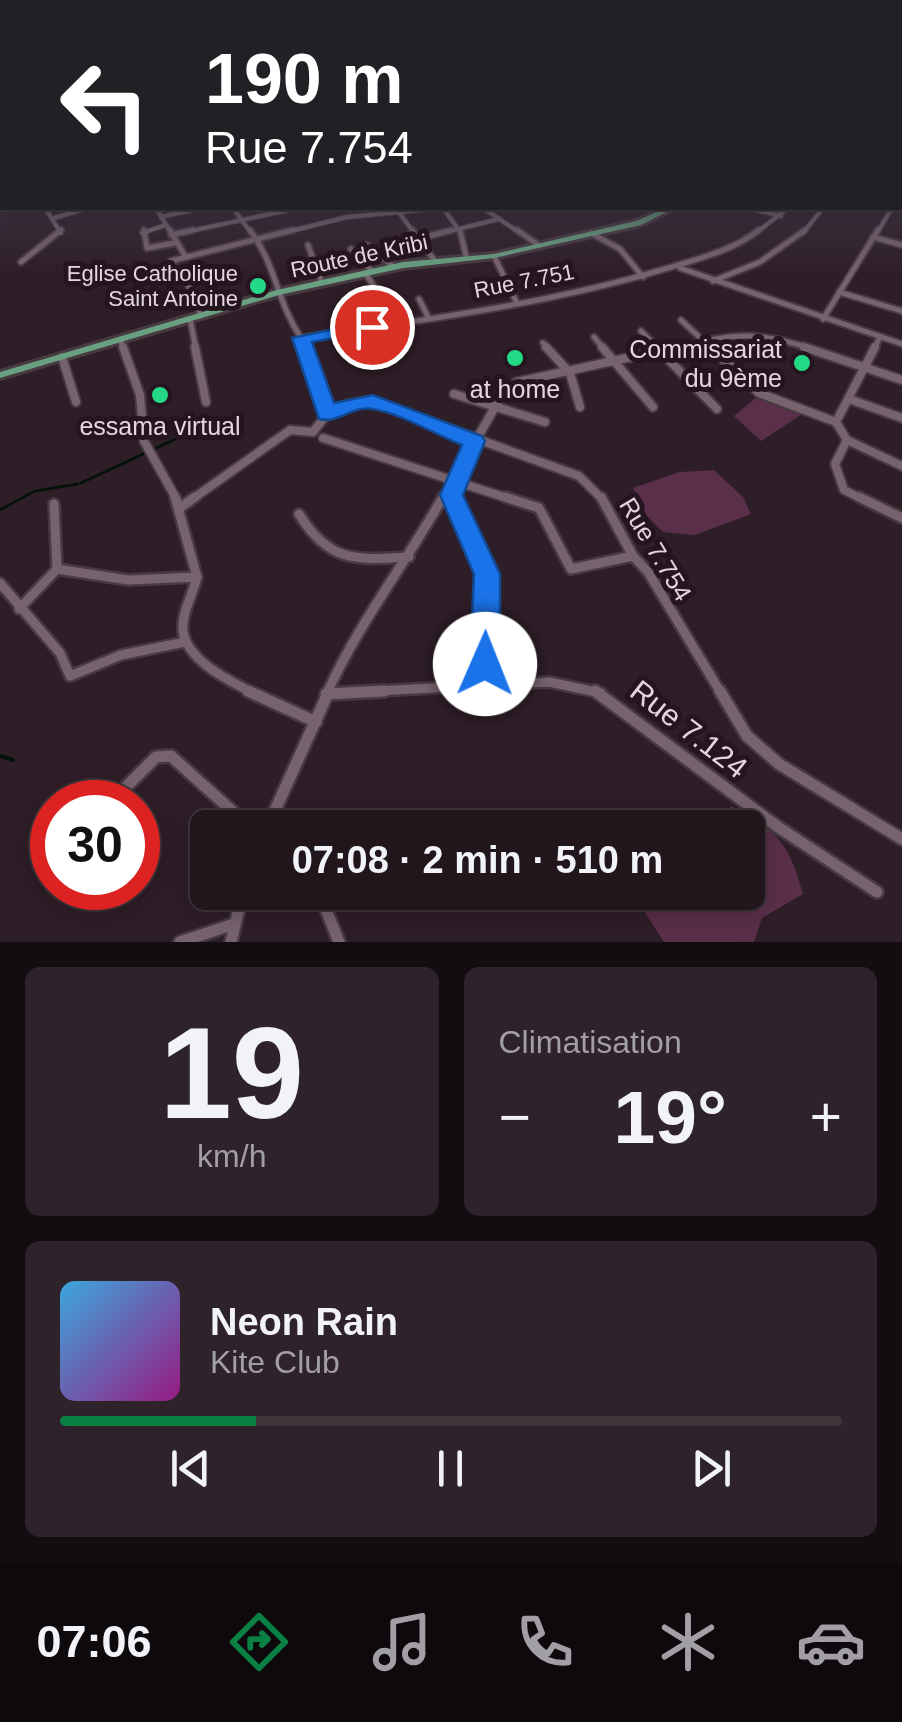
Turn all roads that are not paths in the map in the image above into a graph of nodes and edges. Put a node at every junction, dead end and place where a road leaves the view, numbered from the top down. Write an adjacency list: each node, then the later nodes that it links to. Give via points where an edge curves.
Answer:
1 (47, 210): 18 (street)
2 (81, 210): 18 (street)
3 (157, 210): 17 (street)
4 (193, 210): 17 (street)
5 (234, 210): 20 (street)
6 (289, 210): 20 (street)
7 (410, 210): 15 (street)
8 (446, 210): 22 (street)
9 (486, 210): 19 (street)
10 (666, 210): 23 (main road, Route de Kribi, via 638,224)
11 (756, 210): 16 (street)
12 (786, 210): 16 (street, Rue 7.751)
13 (821, 210): 43 (street, via 782,248)
14 (891, 210): 25 (street)
15 (398, 211): 26 (street); 27 (street)
16 (781, 216): 40 (street, Rue 7.751, via 738,246)
17 (161, 217): 21 (street)
18 (54, 218): 38 (street, via 61,235)
19 (499, 219): 22 (street); 30 (street)
20 (242, 220): 24 (street); 26 (street)
21 (166, 225): 24 (street); 28 (street, via 141,232 147,248)
22 (460, 229): 27 (street); 35 (street)
23 (592, 233): 30 (main road, Route de Kribi); 42 (street, via 620,249)
24 (172, 236): 28 (street)
25 (873, 237): 31 (street); 45 (street)
26 (257, 238): 34 (street); 46 (street)
27 (421, 238): 37 (street)
28 (175, 243): 34 (street)
29 (367, 244): 39 (street)
30 (537, 244): 36 (main road, Route de Kribi)
31 (902, 244)
32 (308, 245): 44 (street)
33 (351, 249): 41 (street)
34 (185, 256): 51 (street, via 169,262 188,284)
35 (466, 256): 36 (main road, Route de Kribi); 37 (main road, Route de Kribi)
36 (494, 256): 48 (street)
37 (435, 260): 39 (main road, Route de Kribi)
38 (21, 262)
39 (394, 267): 41 (main road, Route de Kribi)
40 (680, 268): 42 (street, Rue 7.751); 43 (street)
41 (369, 272): 44 (main road, Route de Kribi); 54 (street)
42 (643, 276): 48 (street, Rue 7.751)
43 (712, 281): 52 (street)
44 (322, 283): 46 (main road, Route de Kribi)
45 (839, 292): 49 (street); 52 (street)
46 (278, 293): 51 (main road, Route de Kribi); 58 (street)
47 (419, 299): 50 (street)
48 (516, 301): 50 (street, Rue 7.751)
49 (902, 311)
50 (428, 316): 54 (street, Rue 7.751)
51 (195, 317): 59 (main road, Route de Kribi); 73 (street)
52 (823, 319): 57 (street)
53 (681, 320): 60 (street)
54 (398, 322): 58 (street, Rue 7.751)
55 (641, 331): 63 (street)
56 (594, 336): 65 (street)
57 (880, 337): 62 (street); 66 (street)
58 (301, 338): 78 (street)
59 (120, 339): 64 (main road, Route de Kribi); 88 (street, via 140,395 144,441)
60 (701, 341): 63 (street); 66 (street, via 765,334); 81 (street, via 759,393)
61 (543, 342): 67 (street)
62 (902, 344)
63 (660, 351): 65 (street); 77 (street)
64 (62, 357): 68 (main road, Route de Kribi); 72 (street)
65 (613, 361): 67 (street); 75 (street)
66 (863, 366): 69 (street); 71 (street)
67 (567, 371): 74 (street, via 517,382); 76 (street)
68 (0, 375)
69 (902, 380)
70 (454, 394): 74 (street)
71 (848, 399): 79 (street); 81 (street)
72 (76, 402)
73 (206, 402)
74 (495, 406): 80 (street); 84 (street)
75 (653, 406)
76 (580, 407)
77 (717, 409)
78 (327, 414): 84 (street, Rue 7.754, via 373,402); 88 (street, Rue 7.754, via 314,432 290,430)
79 (902, 418)
80 (545, 422)
81 (836, 422): 83 (street)
82 (323, 438): 86 (street)
83 (847, 440): 85 (street); 90 (street, via 834,468 844,490)
84 (474, 441): 86 (street); 91 (street, Rue 7.754, via 588,482)
85 (902, 466)
86 (453, 482): 91 (street, via 540,508 571,569); 92 (street); 98 (street, via 452,495 488,580)
87 (54, 504): 93 (street)
88 (181, 507): 94 (street)
89 (298, 514): 92 (street, via 332,554)
90 (902, 518)
91 (633, 556): 104 (street, Rue 7.754, via 747,736 779,764)
92 (409, 557): 99 (street, via 354,634)
93 (57, 569): 94 (street, via 128,580); 96 (street)
94 (197, 577): 97 (street)
95 (0, 583): 96 (street)
96 (19, 609): 97 (street, via 60,653 70,676 121,655)
97 (185, 642): 100 (street, via 221,674)
98 (485, 688): 99 (street, Rue 7.124); 105 (street, Rue 7.124, via 549,682 603,694)
99 (326, 694): 100 (street)
100 (316, 722): 103 (street)
101 (133, 780): 102 (street, via 156,757 170,756)
102 (231, 810)
103 (275, 810)
104 (902, 840)
105 (876, 892)
106 (238, 910): 108 (street)
107 (325, 910): 111 (street)
108 (234, 924): 109 (street); 110 (street)
109 (180, 942)
110 (232, 942)
111 (338, 942)

